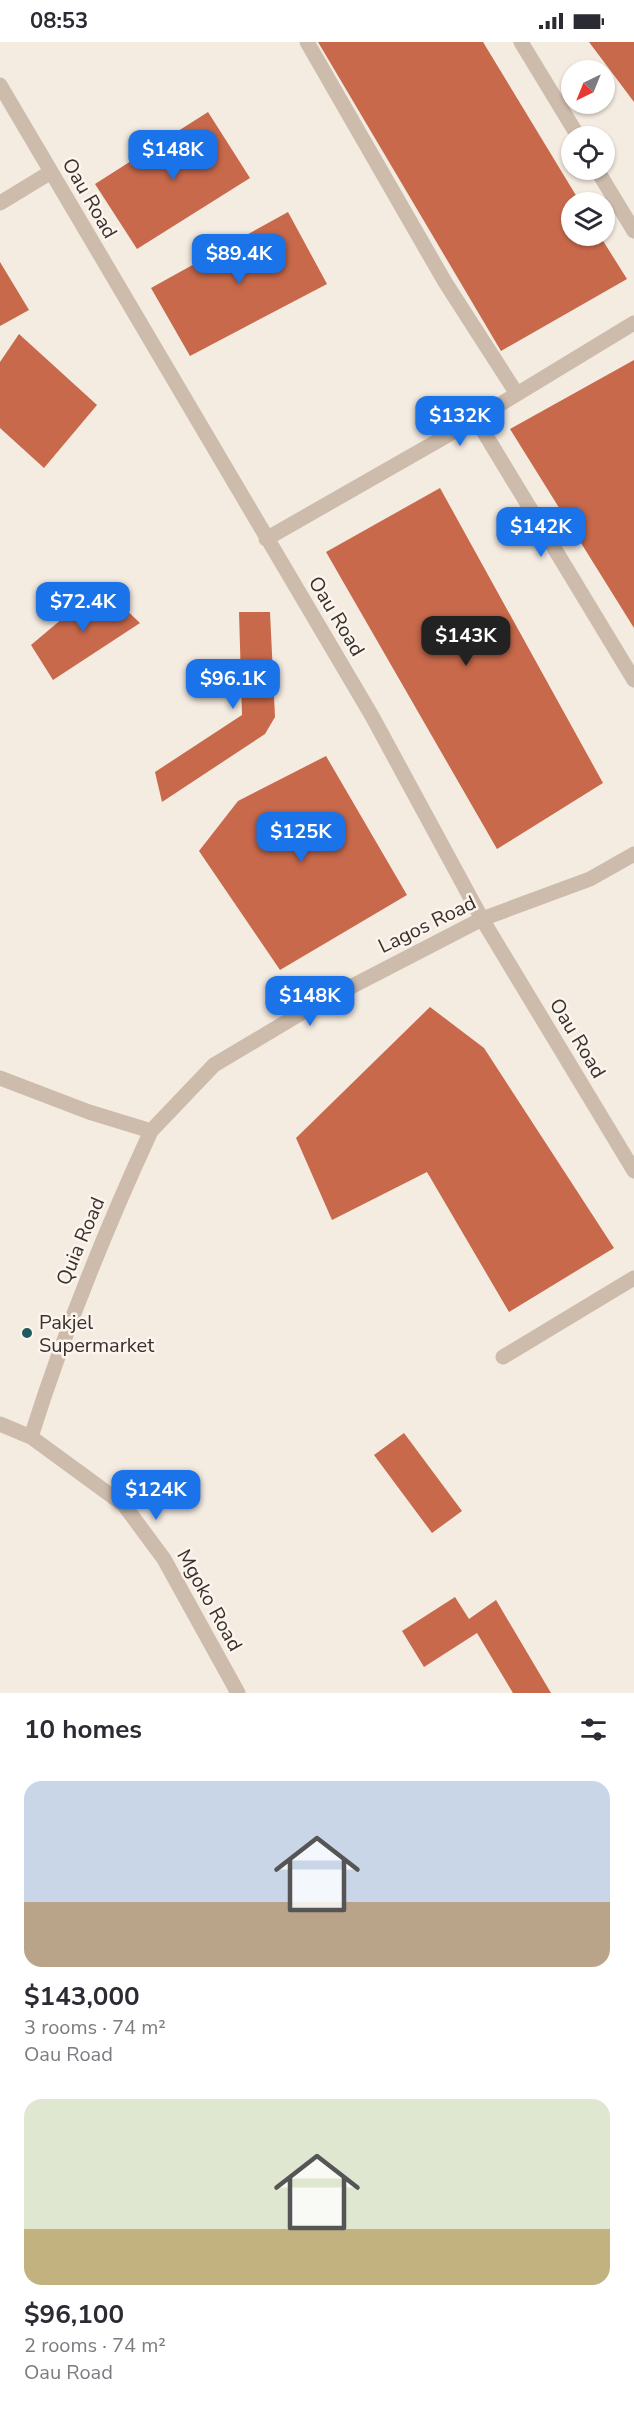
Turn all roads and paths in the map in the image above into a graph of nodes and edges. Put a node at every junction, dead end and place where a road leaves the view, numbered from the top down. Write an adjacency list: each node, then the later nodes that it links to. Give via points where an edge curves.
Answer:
1 (307, 42): 10 (street, via 445,282)
2 (521, 42): 4 (street)
3 (0, 85): 5 (street, Oau Road)
4 (572, 126)
5 (51, 172): 7 (street); 12 (street, Oau Road)
6 (603, 180): 8 (street)
7 (0, 203)
8 (634, 231)
9 (634, 323): 10 (street)
10 (518, 394): 11 (street)
11 (476, 419): 12 (street); 13 (street)
12 (266, 539): 15 (street, Oau Road, via 372,716)
13 (634, 680)
14 (634, 854): 15 (street, Lagos Road, via 590,879)
15 (482, 919): 17 (street, Lagos Road, via 308,1009 214,1065); 18 (street, Oau Road)
16 (0, 1078): 17 (street)
17 (151, 1131): 22 (street, Quia Road, via 84,1283)
18 (634, 1171)
19 (634, 1278): 20 (street)
20 (503, 1357)
21 (0, 1424): 22 (street, Mgoko Road)
22 (31, 1437): 23 (street, Mgoko Road, via 124,1505 164,1559)
23 (238, 1693)

